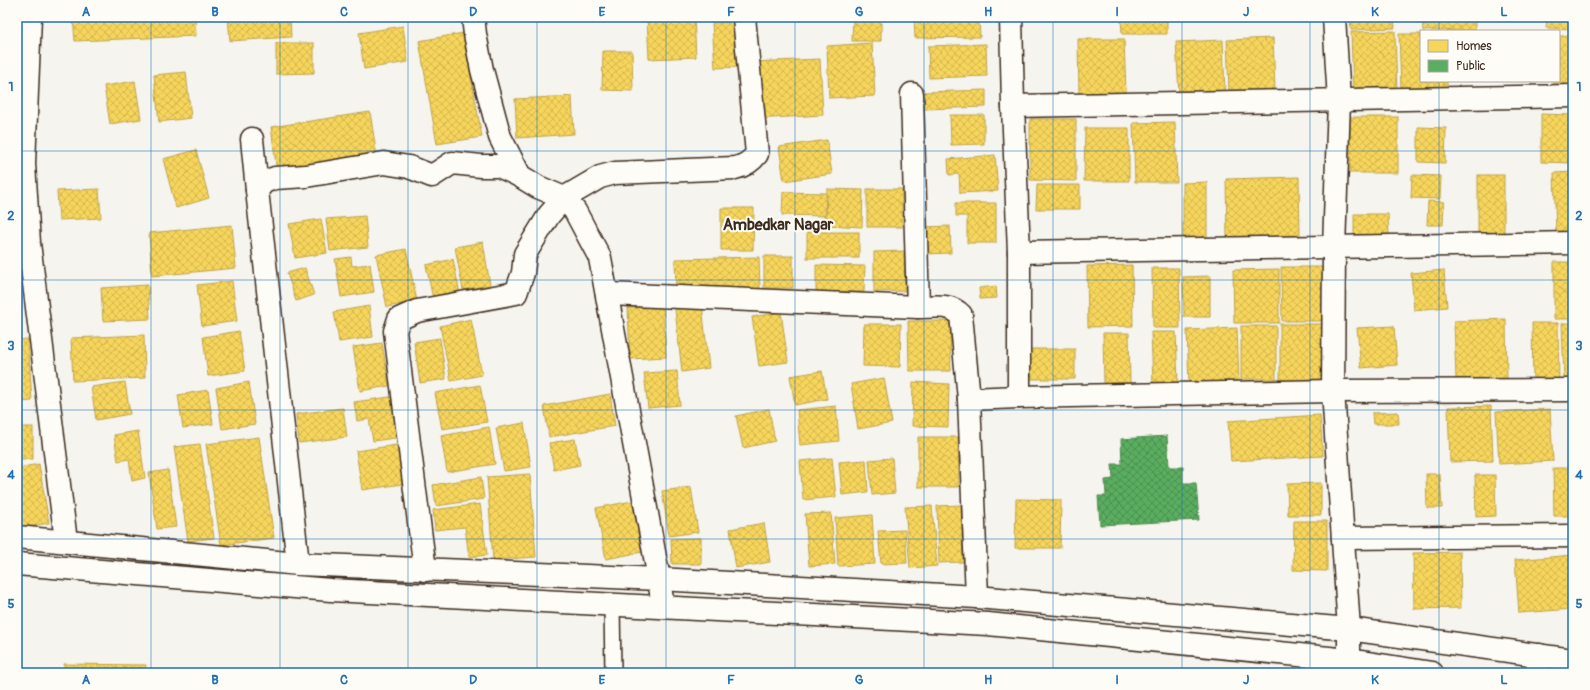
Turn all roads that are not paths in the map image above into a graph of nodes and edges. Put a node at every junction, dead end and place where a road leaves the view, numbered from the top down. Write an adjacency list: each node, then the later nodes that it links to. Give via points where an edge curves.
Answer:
1 (30, 17): 6 (street)
2 (473, 17): 12 (street, via 482,70 500,137)
3 (744, 17): 14 (street, via 757,154 751,162 734,168 615,173 600,177)
4 (1011, 17): 10 (street)
5 (1334, 17): 9 (street)
6 (23, 54): 27 (street, via 25,201)
7 (912, 94): 19 (street)
8 (1573, 96): 9 (street)
9 (1339, 101): 10 (street); 16 (street)
10 (1013, 106): 17 (street)
11 (252, 139): 13 (street)
12 (520, 176): 13 (street, via 499,166 452,163 432,176 409,167 384,163 306,176 275,178 264,182); 14 (street)
13 (257, 190): 29 (street)
14 (564, 198): 18 (street, via 575,211 600,258); 30 (street, via 549,215 525,254 523,273 516,293 417,311 399,319 395,331)
15 (1573, 243): 16 (street)
16 (1334, 248): 17 (street); 21 (street)
17 (1019, 252): 22 (street)
18 (608, 294): 19 (street); 31 (street)
19 (918, 307): 23 (street, via 947,306 956,309 961,315)
20 (1573, 390): 21 (street)
21 (1333, 391): 22 (street); 26 (street)
22 (1019, 397): 23 (street)
23 (969, 399): 32 (street)
24 (1573, 536): 26 (street)
25 (17, 537): 27 (street)
26 (1343, 538): 35 (street)
27 (66, 540): 29 (street)
28 (17, 564): 33 (street, via 331,590)
29 (298, 564): 30 (street)
30 (425, 570): 31 (street)
31 (659, 579): 32 (street); 34 (street)
32 (977, 597): 35 (street)
33 (612, 604): 34 (street); 39 (lane)
34 (663, 607): 36 (street, via 988,624)
35 (1349, 629): 36 (street); 38 (street)
36 (1349, 660): 40 (street)
37 (1573, 660): 38 (street)
38 (1538, 664)
39 (613, 673)
40 (1432, 673)

